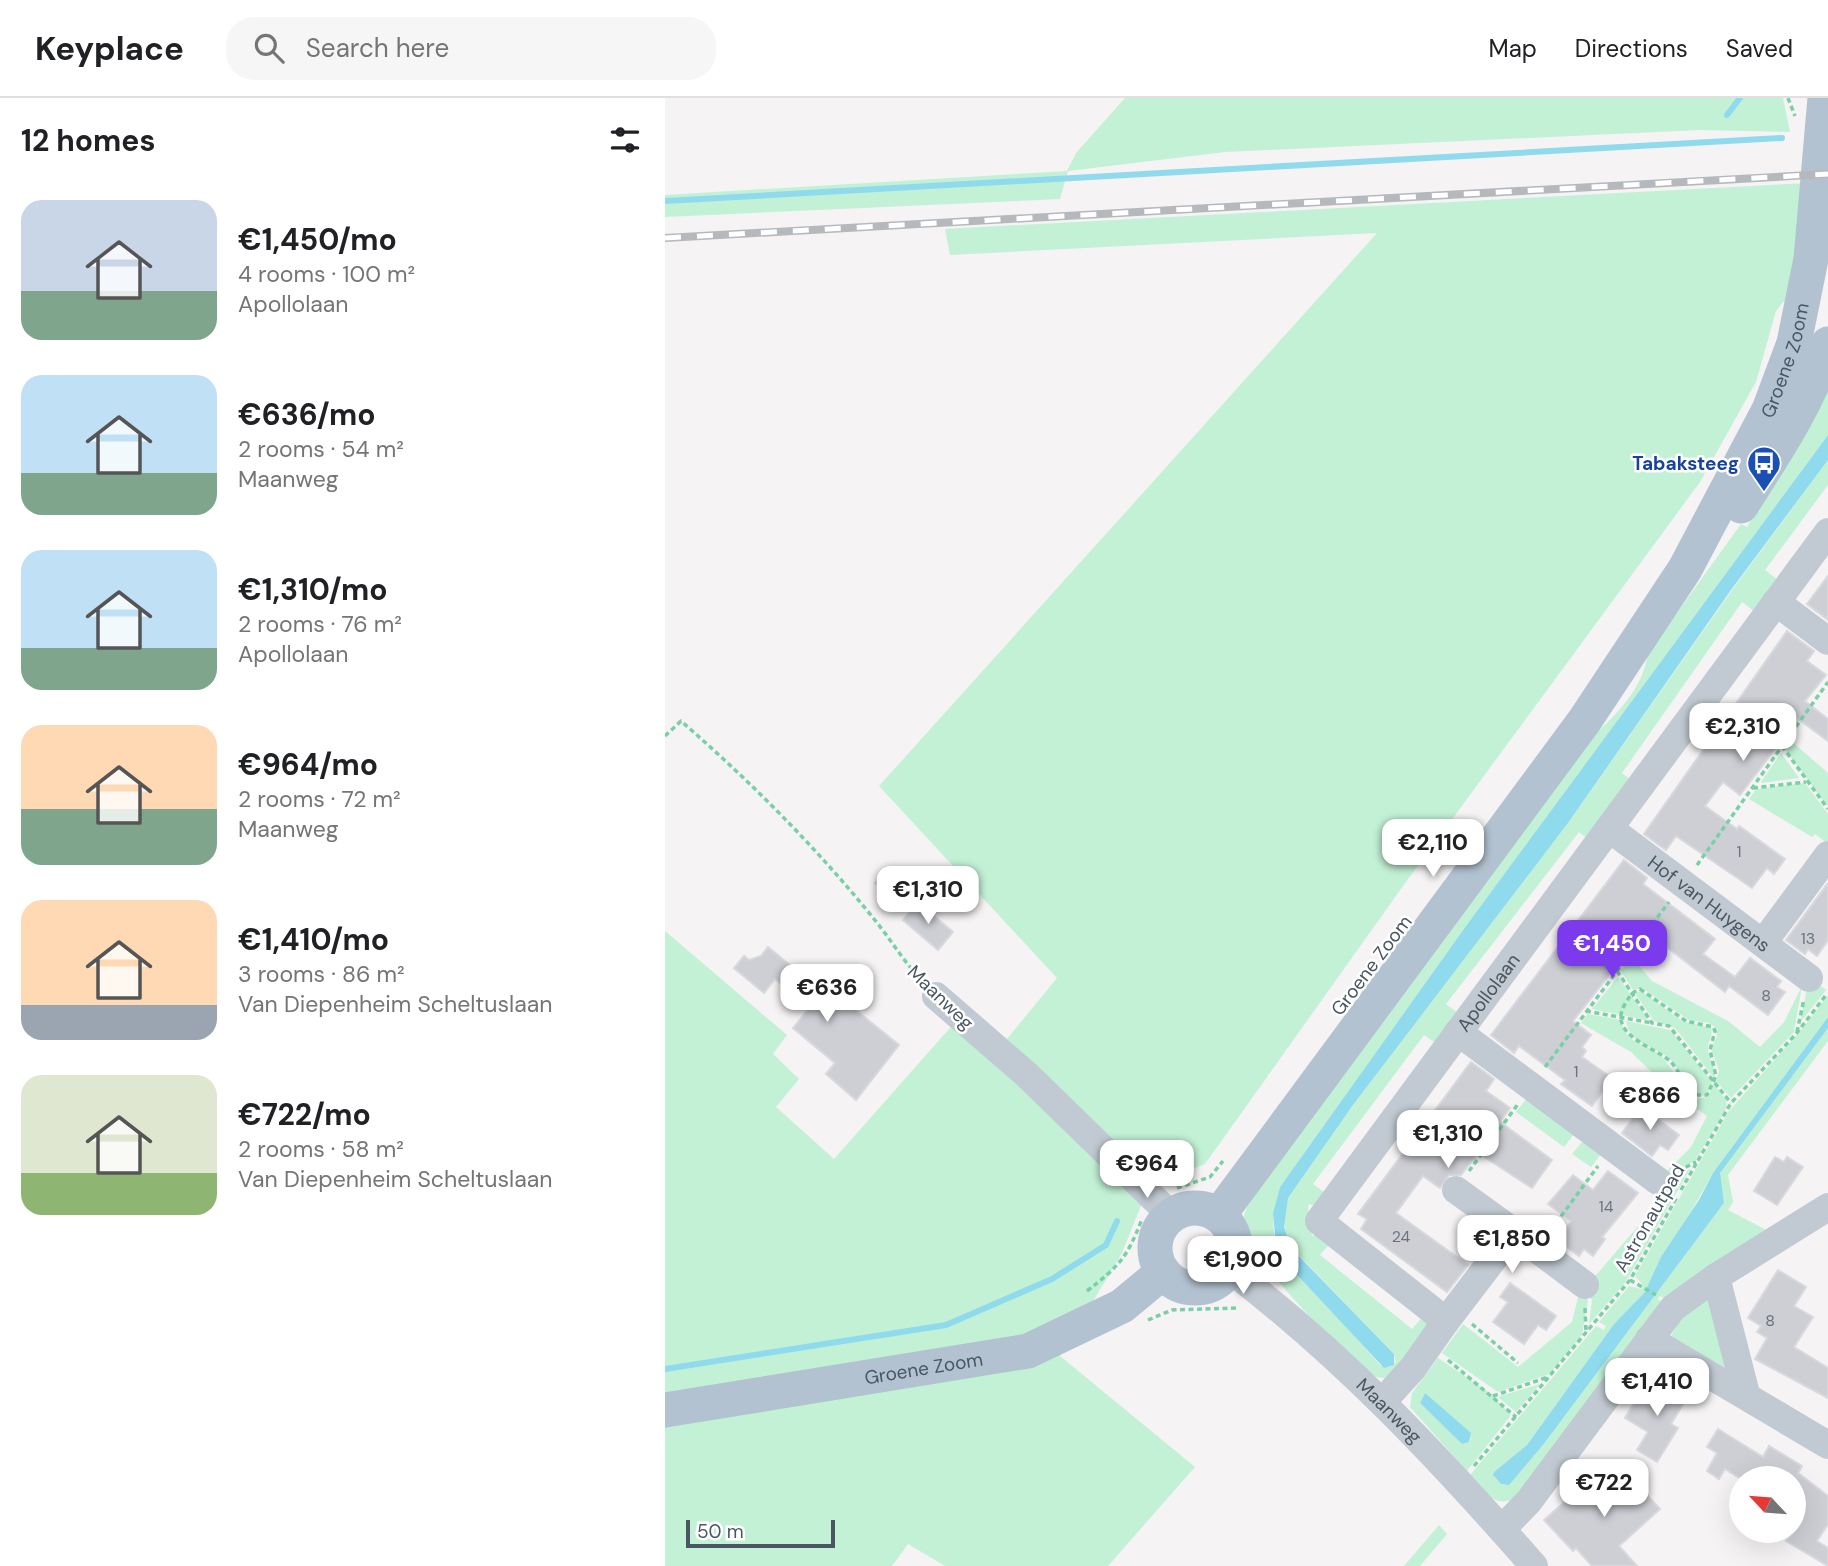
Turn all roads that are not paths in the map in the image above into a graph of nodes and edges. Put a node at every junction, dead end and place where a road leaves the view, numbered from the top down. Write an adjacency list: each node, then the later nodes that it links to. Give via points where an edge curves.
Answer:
1 (1825, 98): 2 (main road, Groene Zoom)
2 (1822, 260): 5 (main road, Groene Zoom, via 1783,376)
3 (1828, 344): 5 (main road, Groene Zoom, via 1784,440 1729,523)
4 (1828, 532): 6 (street, Apollolaan)
5 (1685, 569): 18 (main road, Groene Zoom, via 1585,720)
6 (1776, 602): 7 (street); 8 (street, Apollolaan)
7 (1828, 641)
8 (1610, 829): 10 (street, Hof van Huygens); 13 (street, Apollolaan)
9 (1828, 855): 10 (street)
10 (1763, 943): 11 (street, Hof van Huygens)
11 (1818, 986)
12 (936, 996): 16 (street, Maanweg, via 1027,1075)
13 (1458, 1032): 14 (street); 24 (street, Apollolaan, via 1319,1221)
14 (1658, 1181)
15 (1456, 1190): 19 (street)
16 (1163, 1207): 18 (main road, via 1196,1208); 21 (main road, via 1156,1242)
17 (1828, 1207): 22 (street)
18 (1219, 1215): 20 (main road, via 1234,1238)
19 (1514, 1232): 23 (street); 24 (street)
20 (1229, 1269): 21 (main road, via 1215,1282 1197,1288 1178,1284); 27 (street, Maanweg)
21 (1163, 1272): 28 (main road, Groene Zoom, via 1122,1306 1028,1351)
22 (1716, 1277): 25 (street, via 1673,1308); 26 (street)
23 (1585, 1285)
24 (1450, 1315): 27 (street)
25 (1649, 1339): 26 (street); 30 (street, via 1529,1501)
26 (1746, 1394): 29 (street)
27 (1383, 1401): 30 (street, Maanweg)
28 (665, 1410)
29 (1828, 1445)
30 (1501, 1529): 31 (street, Maanweg)
31 (1534, 1566)

